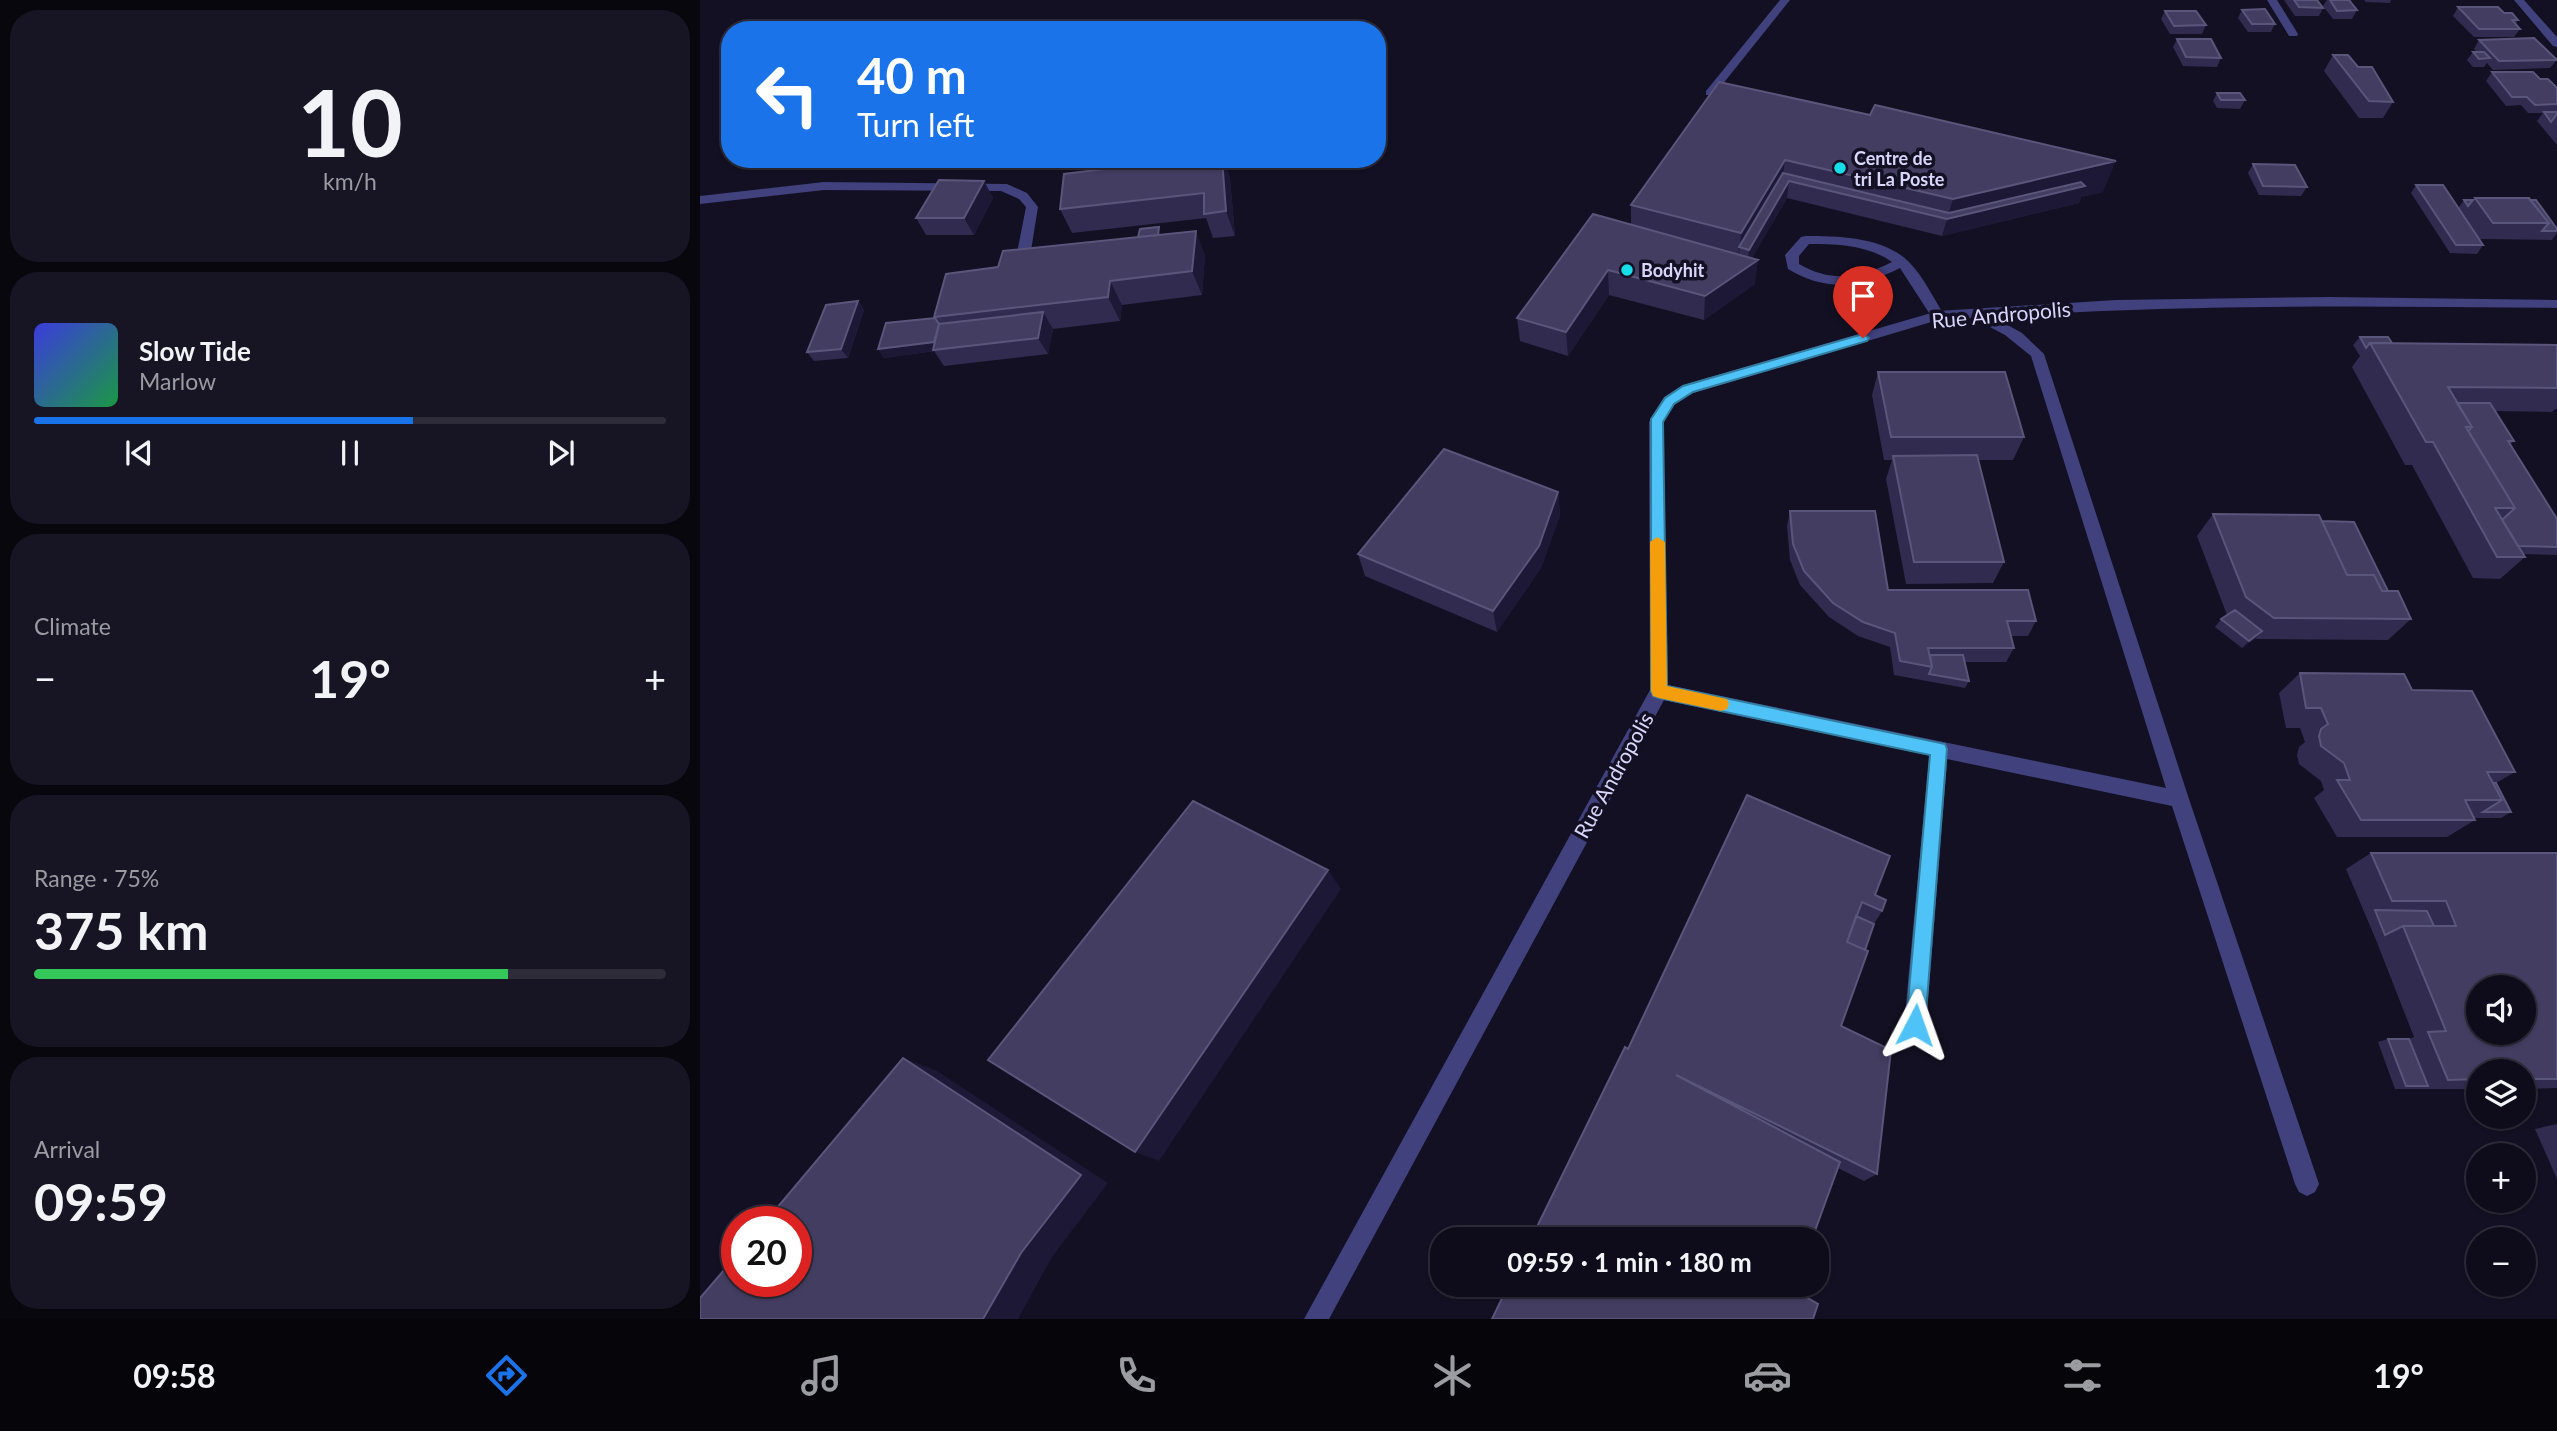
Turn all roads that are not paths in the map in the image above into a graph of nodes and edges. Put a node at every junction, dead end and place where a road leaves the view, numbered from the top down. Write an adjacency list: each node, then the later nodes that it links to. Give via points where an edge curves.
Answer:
1 (1785, 0): 6 (street)
2 (2272, 0): 4 (street)
3 (2519, 0): 5 (street)
4 (2293, 34)
5 (2557, 44)
6 (1710, 93)
7 (700, 200): 9 (street, via 824,186 1003,187 1032,206)
8 (1902, 262): 8 (street, via 1877,249 1841,240 1806,240 1792,255 1793,266 1828,282 1871,278); 12 (street)
9 (1023, 263)
10 (2557, 304): 11 (street, Rue Andropolis, via 2116,304)
11 (1972, 313): 12 (street, Rue Andropolis); 15 (street, via 2000,324 2037,354)
12 (1938, 316): 13 (street, Rue Andropolis, via 1688,389 1670,401 1656,422)
13 (1659, 691): 14 (street); 18 (street, Rue Andropolis)
14 (1939, 749): 15 (street); 16 (street)
15 (2179, 799): 17 (street)
16 (1915, 1025)
17 (2307, 1184)
18 (1316, 1319)

